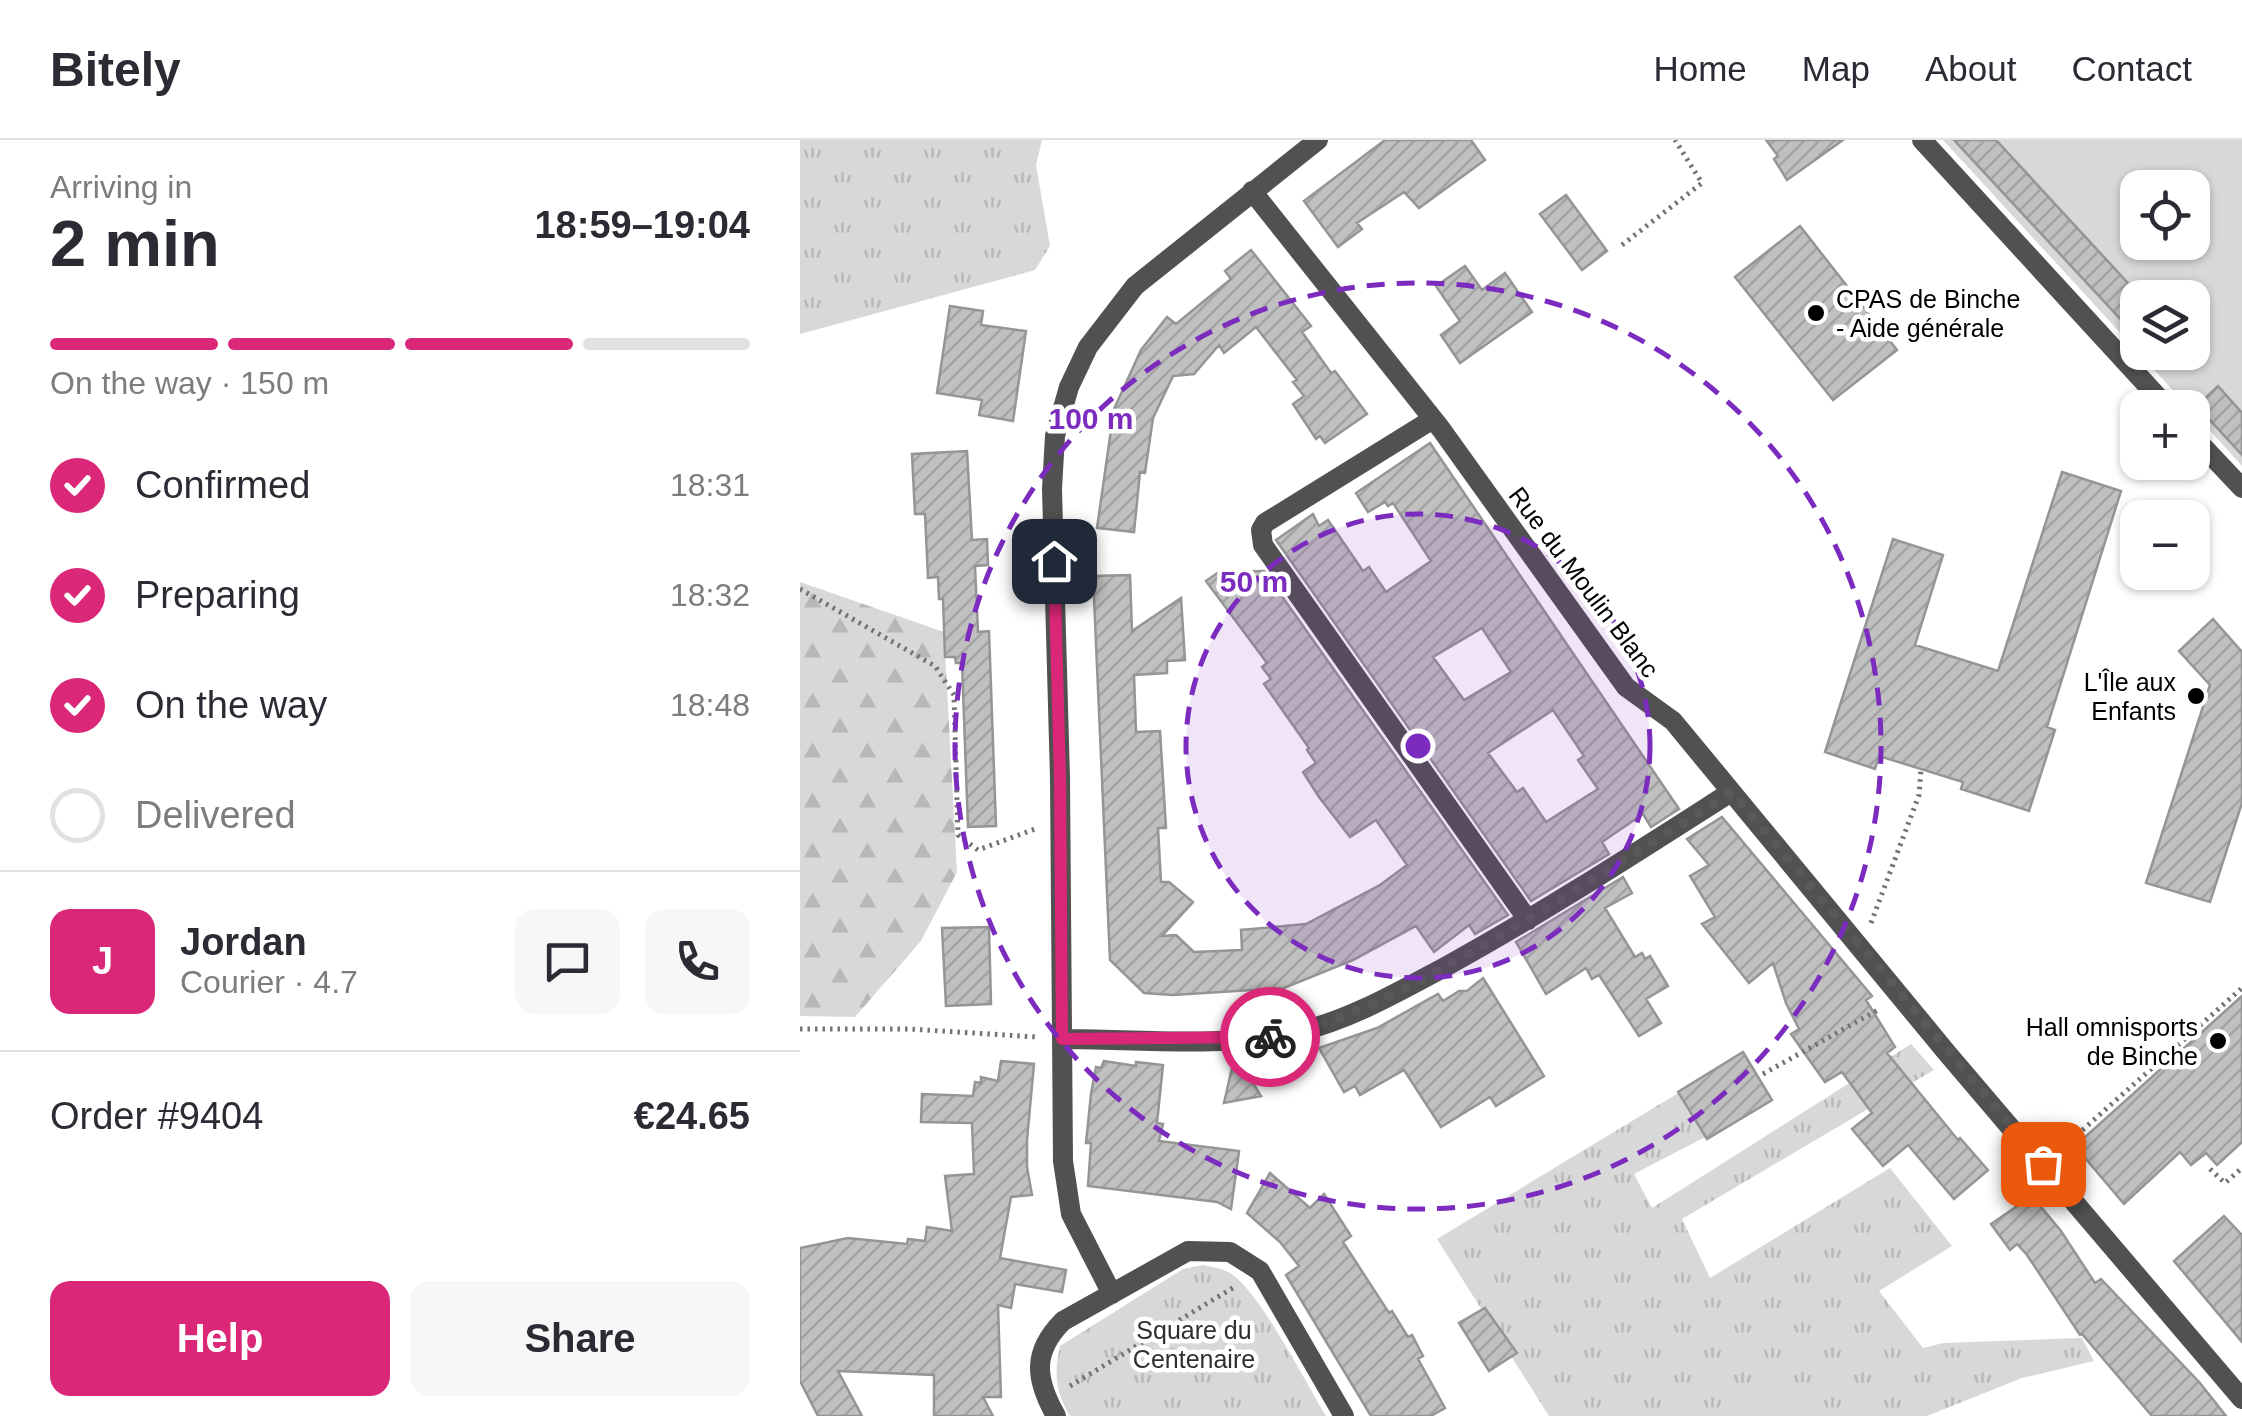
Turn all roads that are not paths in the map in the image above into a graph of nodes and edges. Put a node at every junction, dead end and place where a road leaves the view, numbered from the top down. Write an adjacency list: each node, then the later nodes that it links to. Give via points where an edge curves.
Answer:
1 (1318, 140): 3 (street)
2 (1922, 140): 4 (street)
3 (1252, 192): 5 (street, Rue du Moulin Blanc); 10 (street, via 1136,286 1098,330 1069,387 1055,436)
4 (2151, 390)
5 (1433, 418): 8 (street, Rue du Moulin Blanc, via 1626,687 1673,722); 9 (street, via 1265,522 1260,536)
6 (2210, 453): 7 (street)
7 (2242, 488)
8 (1732, 792): 9 (street); 12 (street, Rue du Moulin Blanc)
9 (1528, 920): 10 (street, via 1392,996 1300,1032 1233,1039)
10 (1062, 1039): 11 (street, via 1063,1161 1071,1214)
11 (1112, 1294): 13 (street, via 1046,1338 1039,1362); 14 (street, via 1188,1252 1230,1252 1260,1271)
12 (2242, 1399)
13 (1052, 1408)
14 (1344, 1416)

